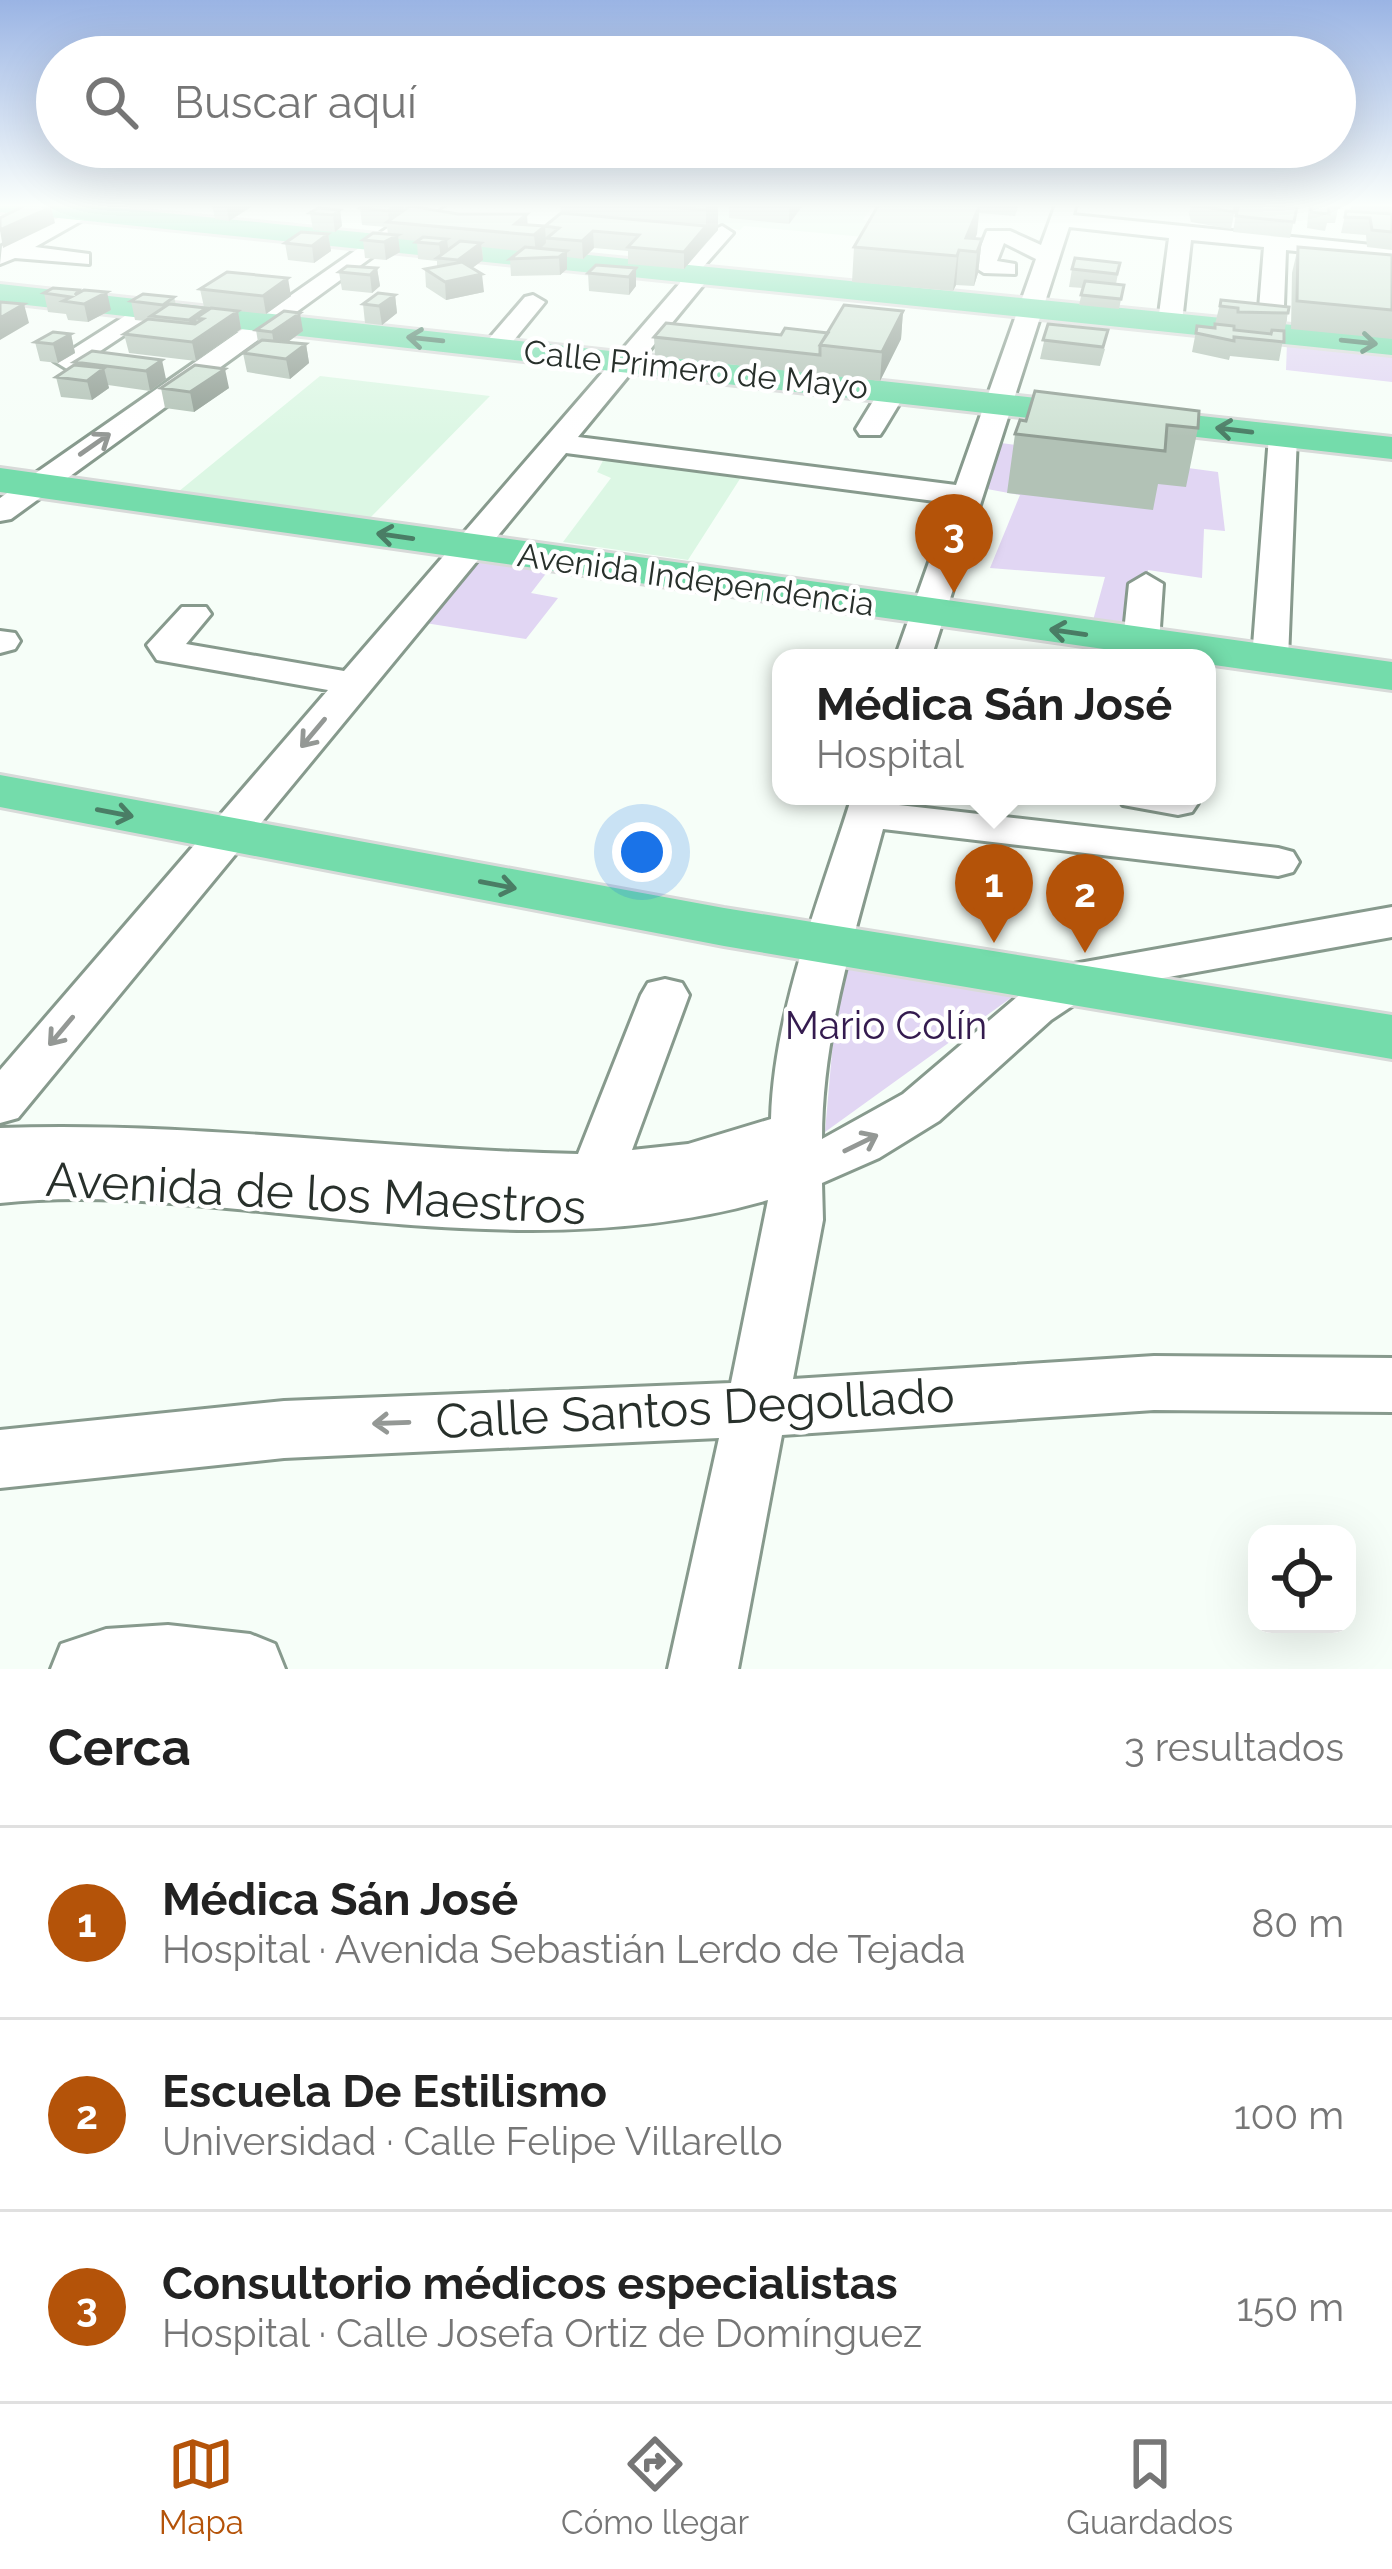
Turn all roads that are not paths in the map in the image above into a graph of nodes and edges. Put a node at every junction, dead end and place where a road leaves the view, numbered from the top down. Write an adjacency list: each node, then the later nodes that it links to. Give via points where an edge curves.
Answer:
1 (325, 282): 13 (street)
2 (692, 282): 18 (street)
3 (778, 282): 11 (main road)
4 (1002, 282): 9 (street)
5 (1046, 282): 11 (street)
6 (1174, 282): 14 (street)
7 (1273, 282): 15 (street)
8 (0, 293): 12 (main road, Calle Primero de Mayo)
9 (997, 295)
10 (533, 302): 17 (street)
11 (1043, 306): 14 (main road); 21 (street)
12 (147, 309): 13 (main road, Calle Primero de Mayo); 19 (street)
13 (268, 322): 17 (main road, Calle Primero de Mayo, one-way to 13); 26 (street, one-way to 13)
14 (1169, 322): 15 (main road)
15 (1270, 332): 16 (main road, one-way to 16)
16 (1392, 345)
17 (496, 346): 18 (main road, Calle Primero de Mayo)
18 (627, 360): 20 (main road, Calle Primero de Mayo); 24 (street)
19 (67, 362)
20 (893, 391): 21 (main road, Calle Primero de Mayo); 22 (street)
21 (1000, 403): 23 (main road, Calle Primero de Mayo, one-way to 21); 27 (street)
22 (870, 429)
23 (1283, 436): 25 (main road, Calle Primero de Mayo); 36 (street)
24 (558, 442): 27 (street); 29 (street)
25 (1392, 448)
26 (19, 483): 28 (street); 29 (main road, Avenida Independencia, one-way to 26)
27 (967, 496): 31 (street)
28 (0, 512)
29 (469, 547): 31 (main road, Avenida Independencia); 38 (street)
30 (1146, 584): 34 (street)
31 (926, 612): 33 (street); 34 (main road, Avenida Independencia, one-way to 31)
32 (194, 614): 38 (street, via 165,645 170,652)
33 (916, 649)
34 (1162, 649)
35 (1216, 654): 36 (main road, Avenida Independencia)
36 (1270, 659): 37 (main road, Avenida Independencia)
37 (1392, 676)
38 (354, 684): 41 (street, one-way to 41)
39 (0, 791): 41 (main road, one-way to 41)
40 (869, 805): 42 (street); 44 (street)
41 (227, 834): 44 (main road, one-way to 44); 48 (street, one-way to 48)
42 (1278, 862)
43 (1392, 922): 45 (street, via 1128,965)
44 (828, 944): 45 (main road); 50 (street, via 796,1086)
45 (1070, 982): 47 (main road); 50 (street, Avenida de los Maestros, one-way to 45, via 903,1121)
46 (665, 995): 51 (street)
47 (1392, 1037)
48 (0, 1104)
49 (0, 1148): 51 (street, Avenida de los Maestros, via 111,1144)
50 (794, 1152): 51 (street, Avenida de los Maestros); 52 (street, Avenida de los Maestros, via 690,1199 548,1211 96,1176); 54 (street, via 795,1220)
51 (596, 1175)
52 (0, 1182)
53 (1392, 1385): 54 (street, Calle Santos Degollado, via 1171,1381)
54 (759, 1408): 55 (street, Calle Santos Degollado, one-way to 55, via 205,1433); 58 (street)
55 (0, 1459)
56 (86, 1669): 57 (street, via 157,1660)
57 (250, 1669)
58 (703, 1669)

